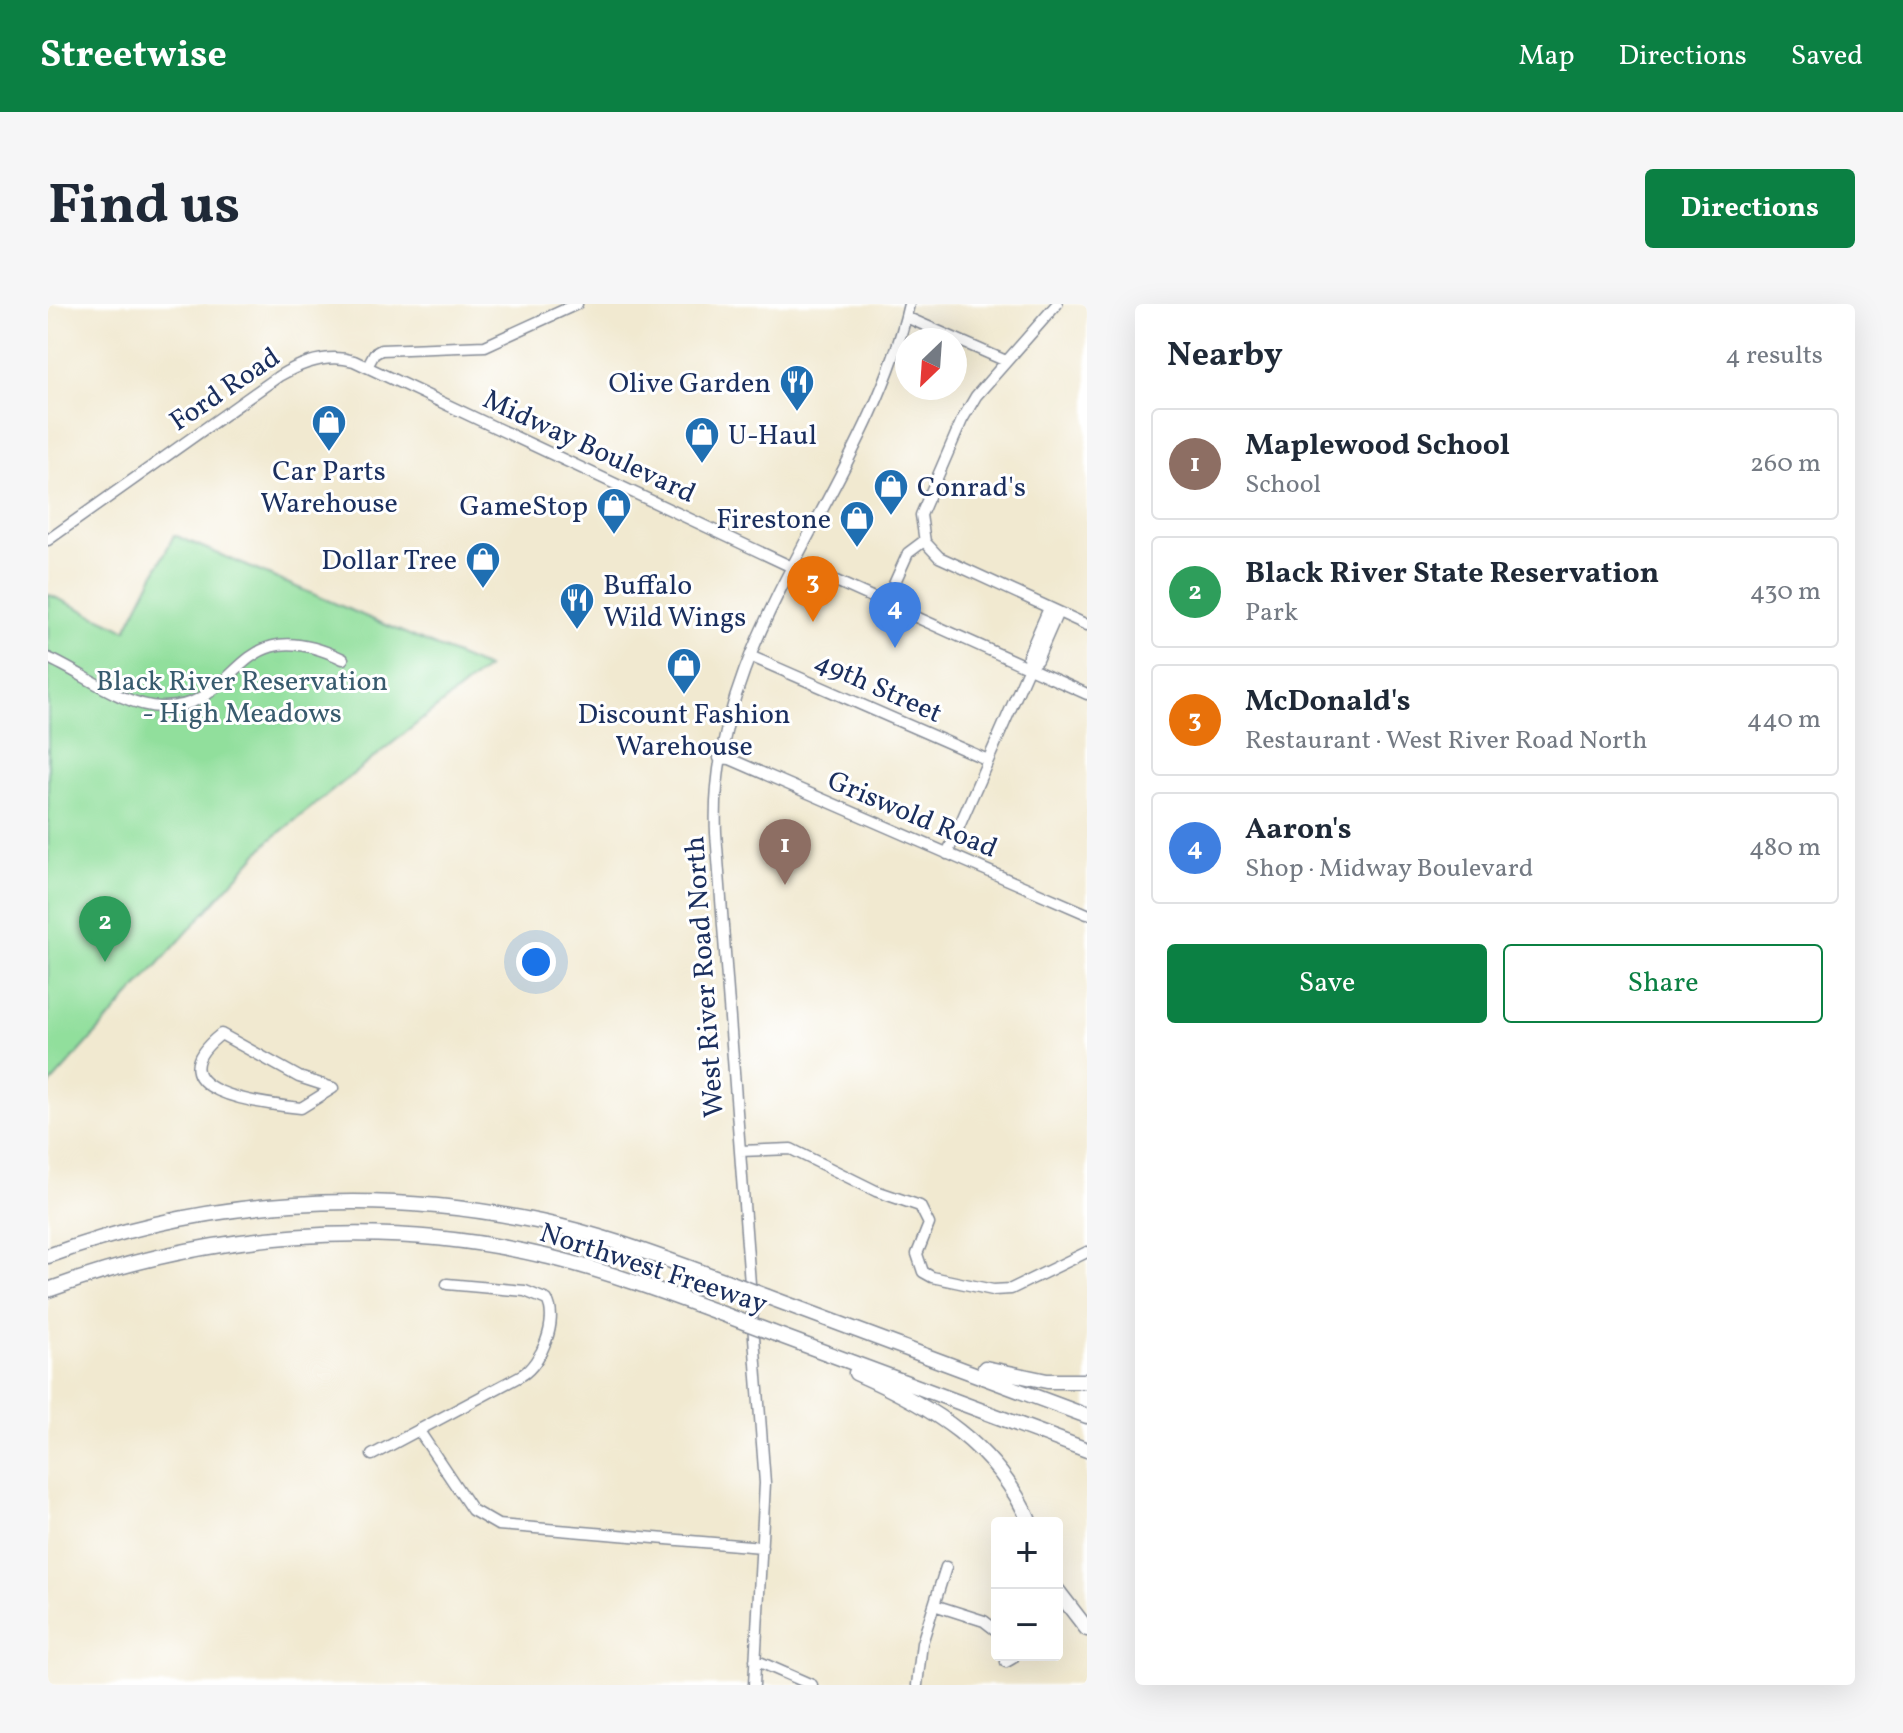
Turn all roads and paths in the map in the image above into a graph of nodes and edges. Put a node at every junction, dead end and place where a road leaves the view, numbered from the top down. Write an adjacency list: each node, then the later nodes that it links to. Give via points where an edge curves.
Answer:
1 (577, 304): 6 (street, via 492,344 381,350)
2 (909, 304): 4 (street, West River Road North)
3 (1057, 304): 5 (street)
4 (906, 317): 5 (street); 9 (street, West River Road North, via 882,387)
5 (1006, 361): 8 (street, via 962,420 922,511)
6 (367, 367): 7 (street, Ford Road, via 336,358 288,371); 9 (street, Midway Boulevard)
7 (48, 540)
8 (924, 541): 10 (street, via 908,553); 11 (street, via 943,559)
9 (795, 565): 10 (street, Midway Boulevard); 13 (street, West River Road North)
10 (886, 602): 16 (street, Midway Boulevard)
11 (1054, 610): 12 (street); 16 (street, via 1037,660)
12 (1087, 625)
13 (750, 656): 18 (street, West River Road North); 19 (street, 49th Street)
14 (48, 658): 15 (street, via 140,703 161,707 200,698 247,656 274,644 310,644)
15 (343, 659)
16 (1029, 667): 17 (street, Midway Boulevard); 19 (street)
17 (1087, 694)
18 (719, 758): 20 (street, Griswold Road); 23 (street, West River Road North, via 716,833)
19 (988, 760): 20 (street)
20 (947, 854): 21 (street, Griswold Road)
21 (1087, 914)
22 (315, 1083): 22 (street, via 333,1088 308,1106 294,1107 212,1090 200,1078 197,1062 221,1034)
23 (740, 1151): 24 (street, via 791,1149 876,1191 920,1206 929,1224 917,1254 923,1272 932,1277 1011,1289); 36 (street, West River Road North, via 765,1483)
24 (1087, 1252)
25 (48, 1256): 28 (highway, Northwest Freeway, bridge, via 152,1224 215,1212 391,1202 543,1222 626,1245)
26 (447, 1284): 32 (street, via 538,1294 550,1304 551,1318 532,1369)
27 (48, 1290): 29 (highway, Northwest Freeway, bridge, via 197,1248 261,1239 417,1236 583,1266)
28 (812, 1313): 30 (highway, via 1010,1376); 31 (highway, Northwest Freeway)
29 (772, 1335): 33 (highway, Northwest Freeway); 35 (highway, via 954,1425 1002,1472)
30 (1087, 1381)
31 (1087, 1416)
32 (419, 1431): 34 (street); 36 (street, via 472,1510 498,1525)
33 (1087, 1450)
34 (372, 1455)
35 (1027, 1517)
36 (762, 1547): 42 (street, West River Road North)
37 (946, 1567): 39 (street)
38 (1063, 1598): 41 (highway)
39 (934, 1605): 40 (street); 45 (street)
40 (991, 1626)
41 (1087, 1629)
42 (755, 1660): 43 (street, West River Road North); 44 (street)
43 (754, 1685)
44 (812, 1685)
45 (917, 1685)

